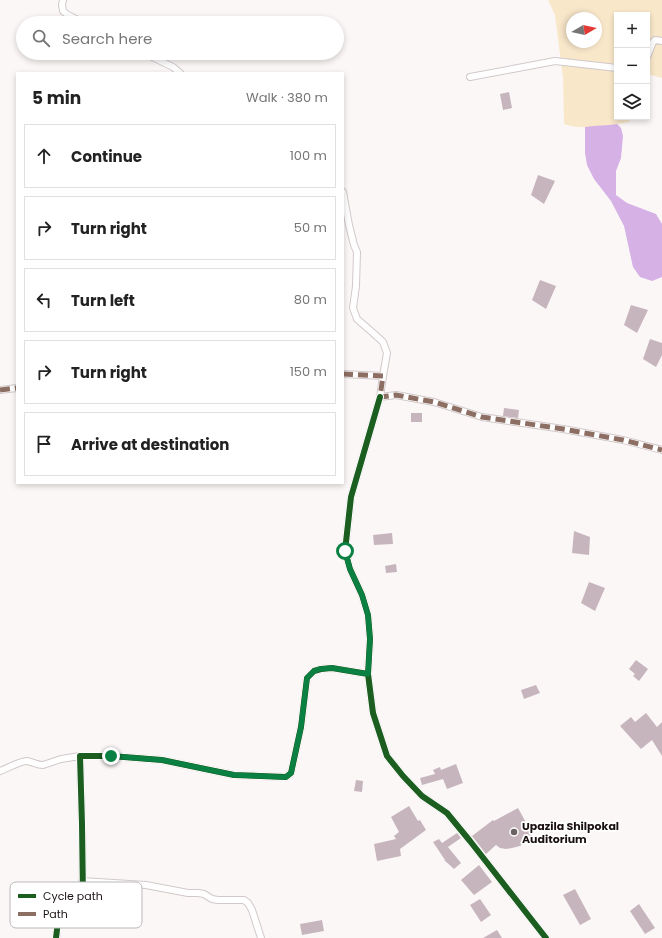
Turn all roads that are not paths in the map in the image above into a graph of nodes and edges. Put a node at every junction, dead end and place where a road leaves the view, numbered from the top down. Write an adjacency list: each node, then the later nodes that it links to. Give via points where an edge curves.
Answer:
1 (63, 0): 2 (street, via 63,11)
2 (70, 16)
3 (662, 41): 4 (street, via 655,40)
4 (650, 50)
5 (158, 60): 7 (street)
6 (614, 68): 8 (street, via 555,61)
7 (179, 72)
8 (470, 77)
9 (344, 198): 11 (street, via 357,252 353,308 357,319 383,342 388,353)
10 (344, 374): 11 (street)
11 (383, 376): 14 (street)
12 (16, 388): 13 (street)
13 (0, 390)
14 (380, 397): 15 (street, via 396,395 434,402 482,417 564,429); 16 (street, via 351,497 345,551 368,615)
15 (662, 450)
16 (368, 674): 17 (street, via 332,668 314,671 307,678 301,727 291,773 286,777 234,775 162,760); 25 (street, via 373,713 387,756 422,796 447,814)
17 (80, 756): 18 (street, via 43,765 21,761); 19 (street)
18 (0, 771)
19 (82, 881): 20 (street)
20 (98, 882)
21 (142, 885): 24 (street, via 204,894 218,900 244,900 252,910)
22 (57, 928): 23 (street)
23 (56, 938)
24 (261, 938)
25 (546, 938)

